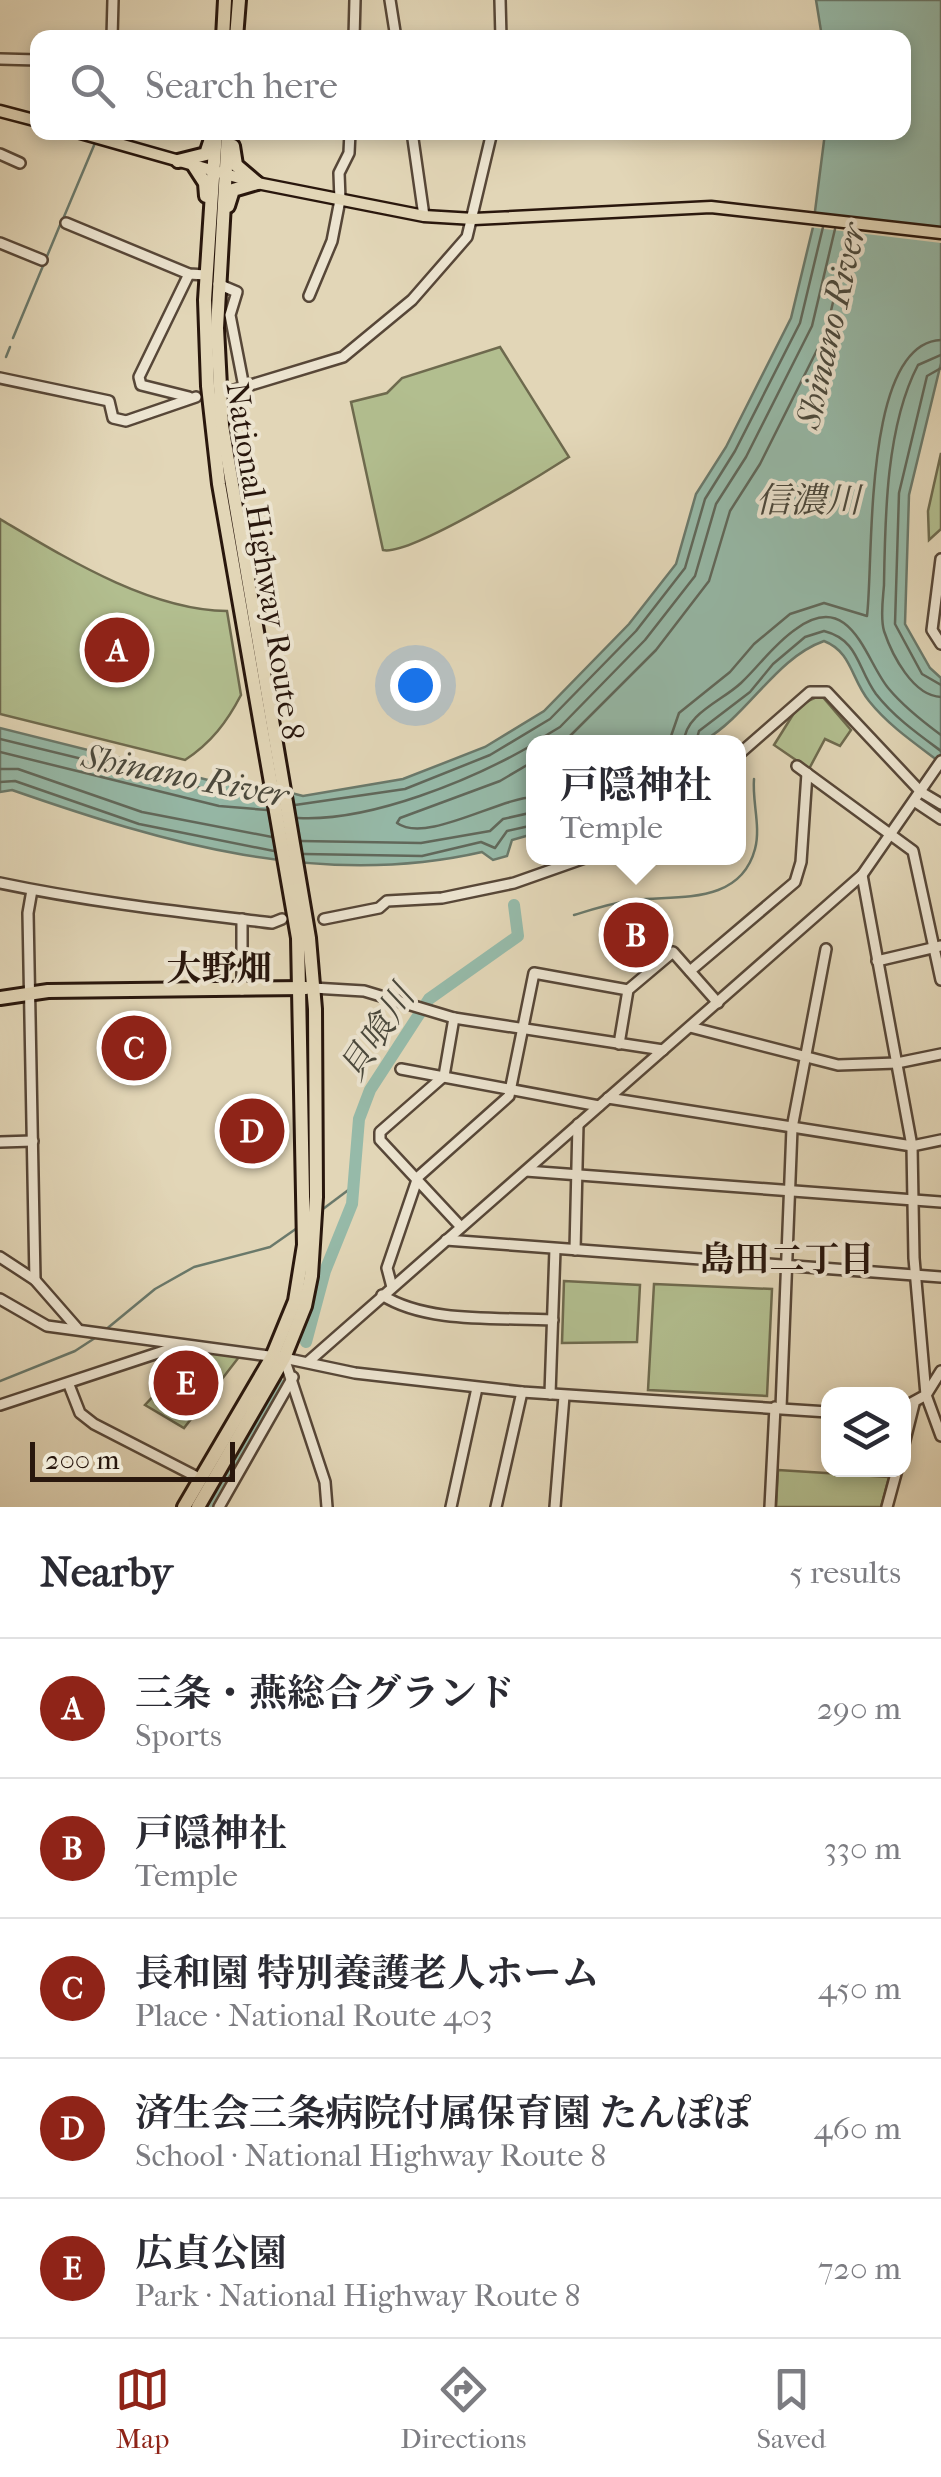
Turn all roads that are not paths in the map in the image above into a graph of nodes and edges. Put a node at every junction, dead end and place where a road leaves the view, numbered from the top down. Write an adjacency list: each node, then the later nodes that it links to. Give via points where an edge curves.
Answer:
1 (112, 0): 7 (street)
2 (225, 0): 8 (highway)
3 (239, 0): 9 (highway)
4 (355, 0): 10 (street)
5 (390, 0): 11 (street)
6 (500, 0): 12 (street)
7 (112, 30)
8 (223, 30)
9 (237, 30)
10 (354, 30)
11 (395, 30)
12 (501, 30)
13 (0, 59): 14 (street)
14 (30, 60)
15 (0, 110): 16 (main road)
16 (30, 119)
17 (112, 140): 26 (main road)
18 (211, 140): 26 (highway, via 206,154)
19 (215, 140): 29 (highway, National Highway Route 8)
20 (229, 140): 29 (highway, National Highway Route 8)
21 (232, 140): 30 (highway, via 236,166)
22 (350, 140): 31 (street)
23 (413, 140): 32 (street)
24 (490, 140): 33 (street)
25 (0, 154): 27 (street)
26 (178, 161): 28 (main road)
27 (20, 163)
28 (194, 166): 29 (main road); 35 (highway, via 205,183)
29 (220, 172): 30 (main road); 35 (highway, National Highway Route 8); 38 (highway, National Highway Route 8)
30 (257, 183): 31 (main road); 38 (highway, via 230,195)
31 (340, 200): 32 (main road); 42 (street)
32 (424, 216): 33 (main road)
33 (474, 219): 36 (main road, via 650,208 758,211); 44 (street, via 462,245 412,300 343,357)
34 (66, 223): 40 (street)
35 (210, 228): 41 (highway, National Highway Route 8)
36 (941, 232)
37 (0, 242): 39 (street)
38 (220, 244): 41 (highway, National Highway Route 8)
39 (42, 260)
40 (189, 274): 41 (street); 43 (street, via 140,377 141,385 193,397 126,422 112,418 109,401)
41 (212, 279): 44 (street, via 237,292 230,314); 68 (highway, National Highway Route 8, via 217,427 298,896)
42 (309, 296)
43 (0, 378)
44 (244, 387): 45 (street)
45 (231, 391)
46 (941, 559): 47 (street, via 932,630)
47 (941, 644)
48 (746, 749): 52 (street, via 810,692 828,692)
49 (941, 761): 52 (street)
50 (797, 766): 51 (street)
51 (807, 772): 55 (street); 66 (street, via 795,882)
52 (918, 796): 53 (street); 54 (street); 55 (street)
53 (941, 804)
54 (941, 819)
55 (891, 834): 57 (street); 63 (street, via 913,851)
56 (565, 865): 61 (street, via 514,883)
57 (862, 875): 65 (street); 73 (street)
58 (0, 883): 59 (street)
59 (32, 890): 62 (street); 71 (street)
60 (282, 919): 62 (street)
61 (324, 919)
62 (242, 920): 69 (street)
63 (937, 947): 65 (street); 67 (street)
64 (826, 949): 80 (street)
65 (877, 961): 81 (street)
66 (690, 971): 70 (street, via 673,952); 73 (street)
67 (941, 980)
68 (307, 988): 69 (highway); 74 (street, via 364,991); 114 (highway, National Highway Route 8, via 309,1243)
69 (242, 990): 71 (highway)
70 (628, 990): 76 (street, via 534,973); 77 (street)
71 (31, 993): 72 (highway); 90 (street)
72 (0, 998)
73 (718, 1003): 75 (street)
74 (454, 1018): 76 (street); 83 (street)
75 (690, 1027): 78 (street); 80 (street)
76 (521, 1029): 77 (street); 84 (street)
77 (619, 1044): 78 (street)
78 (663, 1050): 85 (street)
79 (941, 1054): 81 (street)
80 (804, 1057): 81 (street, via 861,1067); 88 (street)
81 (897, 1063): 92 (street)
82 (400, 1068): 83 (street)
83 (444, 1076): 84 (street); 94 (street, via 380,1132 380,1140)
84 (512, 1089): 86 (street); 94 (street)
85 (608, 1098): 86 (street); 88 (street)
86 (599, 1106): 87 (street)
87 (578, 1124): 93 (street); 95 (street)
88 (792, 1128): 92 (street); 96 (street)
89 (941, 1140): 92 (street)
90 (34, 1141): 91 (street); 107 (street)
91 (0, 1142)
92 (912, 1146): 97 (street)
93 (526, 1171): 95 (street); 99 (street)
94 (418, 1177): 99 (street); 108 (street, via 387,1268)
95 (578, 1177): 96 (street); 102 (street)
96 (788, 1193): 97 (street); 104 (street)
97 (912, 1200): 98 (street); 105 (street)
98 (941, 1202)
99 (461, 1227): 100 (street)
100 (446, 1240): 101 (street); 108 (street)
101 (556, 1249): 102 (street); 111 (street)
102 (575, 1250): 104 (street)
103 (0, 1257): 107 (street)
104 (787, 1266): 105 (street); 126 (street)
105 (915, 1276): 106 (street); 122 (street)
106 (941, 1278)
107 (35, 1280): 112 (street)
108 (392, 1287): 109 (street)
109 (382, 1295): 111 (street, via 398,1306 438,1312); 115 (street)
110 (0, 1299): 112 (street, via 36,1322)
111 (553, 1320): 121 (street)
112 (78, 1328): 113 (street)
113 (185, 1344): 114 (street); 118 (street)
114 (278, 1357): 115 (street); 117 (street); 130 (highway, National Highway Route 8); 132 (highway, National Highway Route 8)
115 (308, 1362): 119 (street)
116 (941, 1371): 122 (street)
117 (293, 1378): 133 (street); 134 (street)
118 (69, 1385): 125 (street); 130 (street, via 80,1413 94,1424)
119 (478, 1388): 120 (street); 135 (street)
120 (522, 1392): 121 (street); 136 (street)
121 (550, 1394): 123 (street)
122 (926, 1395): 124 (street); 128 (street)
123 (564, 1396): 126 (street); 137 (street)
124 (911, 1404)
125 (0, 1406)
126 (778, 1408): 127 (street); 138 (street)
127 (821, 1411)
128 (941, 1436)
129 (895, 1477): 139 (street)
130 (201, 1479): 131 (highway, National Highway Route 8)
131 (184, 1507)
132 (198, 1507)
133 (219, 1507)
134 (327, 1507)
135 (451, 1507)
136 (496, 1507)
137 (554, 1507)
138 (770, 1507)
139 (887, 1507)

